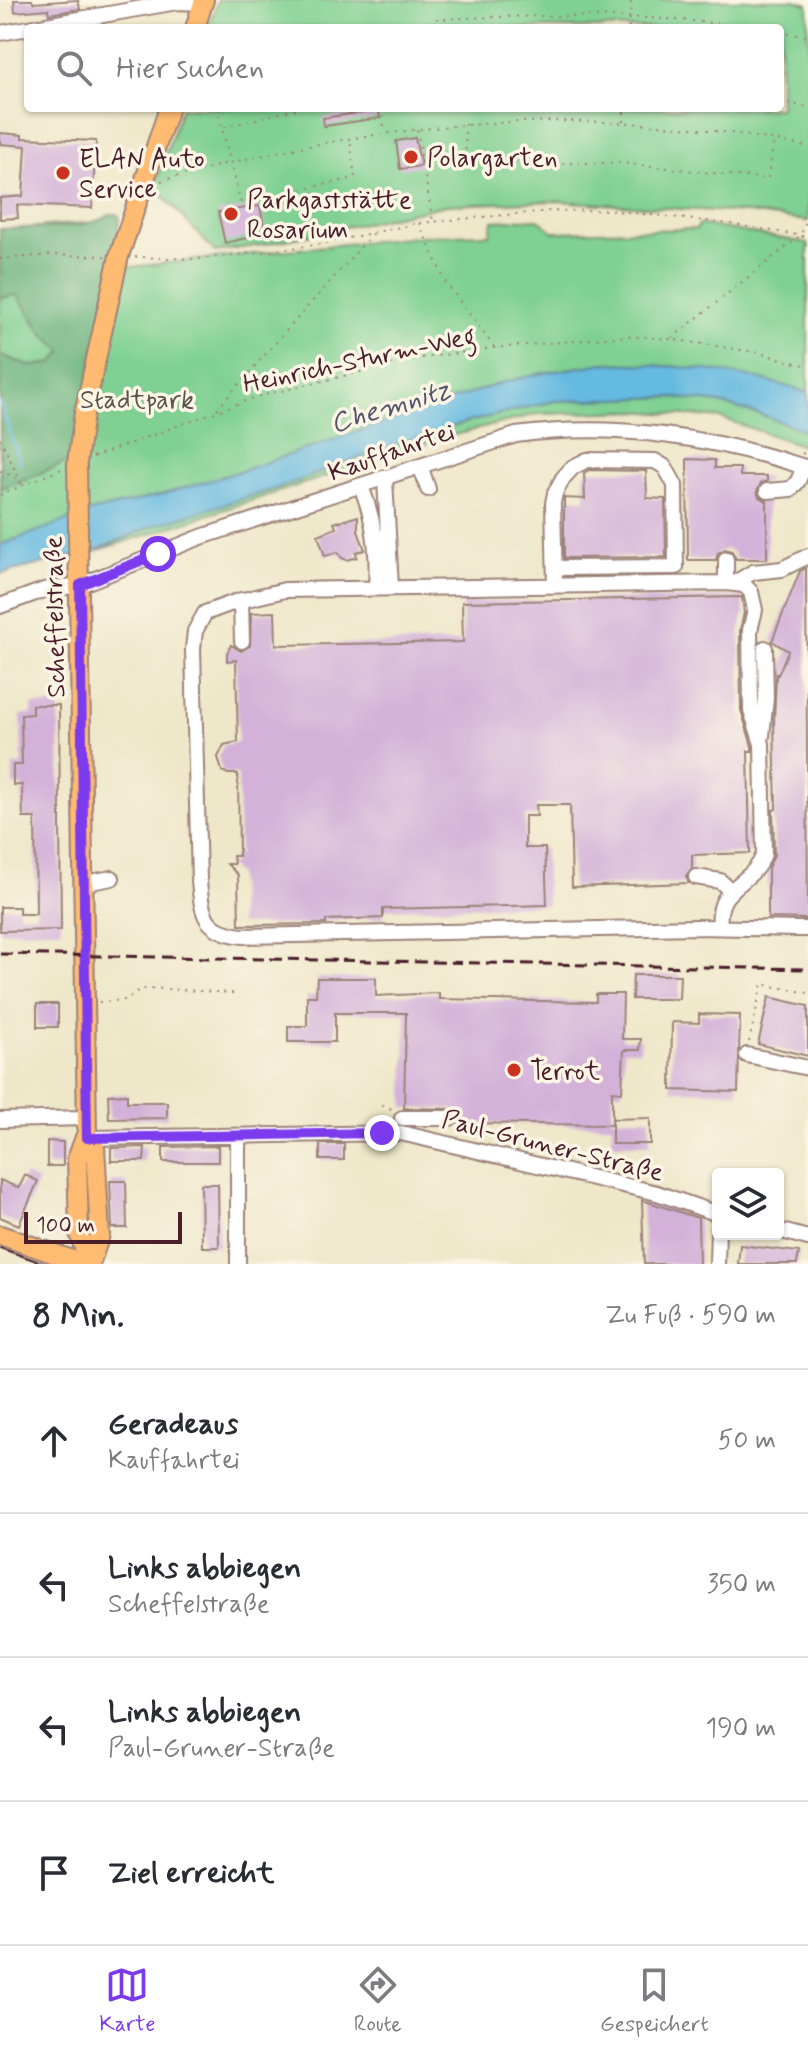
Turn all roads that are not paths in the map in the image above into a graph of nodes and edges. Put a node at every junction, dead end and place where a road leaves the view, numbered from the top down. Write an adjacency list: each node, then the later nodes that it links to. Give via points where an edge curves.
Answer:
1 (204, 1): 2 (street); 3 (main road)
2 (51, 24)
3 (196, 24)
4 (24, 29): 5 (street)
5 (0, 33)
6 (168, 112): 19 (main road, Scheffelstraße, via 119,256 84,413 77,463)
7 (804, 463): 8 (street, Kauffahrtei, via 678,435 597,430 516,435); 12 (street, via 791,489)
8 (421, 468): 9 (street, Kauffahrtei); 11 (street)
9 (385, 479): 10 (street, Kauffahrtei); 21 (street)
10 (361, 486): 19 (street, Kauffahrtei, via 201,537); 21 (street, via 372,514)
11 (428, 489)
12 (767, 491)
13 (808, 556): 17 (street)
14 (726, 559): 17 (street)
15 (619, 567): 16 (street); 16 (street, via 676,567 675,485 655,461 587,460 573,467 555,493); 18 (street)
16 (555, 568): 20 (street)
17 (731, 583): 18 (street); 26 (street, via 751,592 755,610 750,630 751,710)
18 (619, 584): 20 (street)
19 (80, 585): 23 (street, Kauffahrtei, via 44,590); 29 (main road, Scheffelstraße)
20 (555, 585): 21 (street)
21 (383, 588): 22 (street, via 285,590)
22 (241, 600): 24 (street); 31 (street, via 205,613 193,649 199,881 203,912 216,929 243,936)
23 (0, 606)
24 (242, 641)
25 (765, 648): 26 (street)
26 (762, 744): 30 (street, via 764,854 760,865)
27 (696, 877): 30 (street, via 720,881)
28 (112, 878): 29 (street)
29 (85, 883): 36 (main road, Scheffelstraße)
30 (730, 890): 31 (street, via 721,901)
31 (720, 927): 32 (street)
32 (808, 929)
33 (747, 1055): 34 (street)
34 (808, 1068)
35 (402, 1116): 37 (street)
36 (87, 1118): 38 (street); 40 (main road, Scheffelstraße)
37 (450, 1118)
38 (0, 1120)
39 (238, 1136): 40 (street, Paul-Gruner-Straße); 41 (street, Paul-Gruner-Straße, via 401,1133 657,1193); 47 (street)
40 (87, 1138): 46 (main road, Scheffelstraße, via 77,1159 79,1233)
41 (712, 1212)
42 (784, 1232): 44 (street)
43 (0, 1235): 46 (main road)
44 (808, 1238)
45 (718, 1240): 48 (street)
46 (88, 1264)
47 (238, 1264)
48 (717, 1264)

